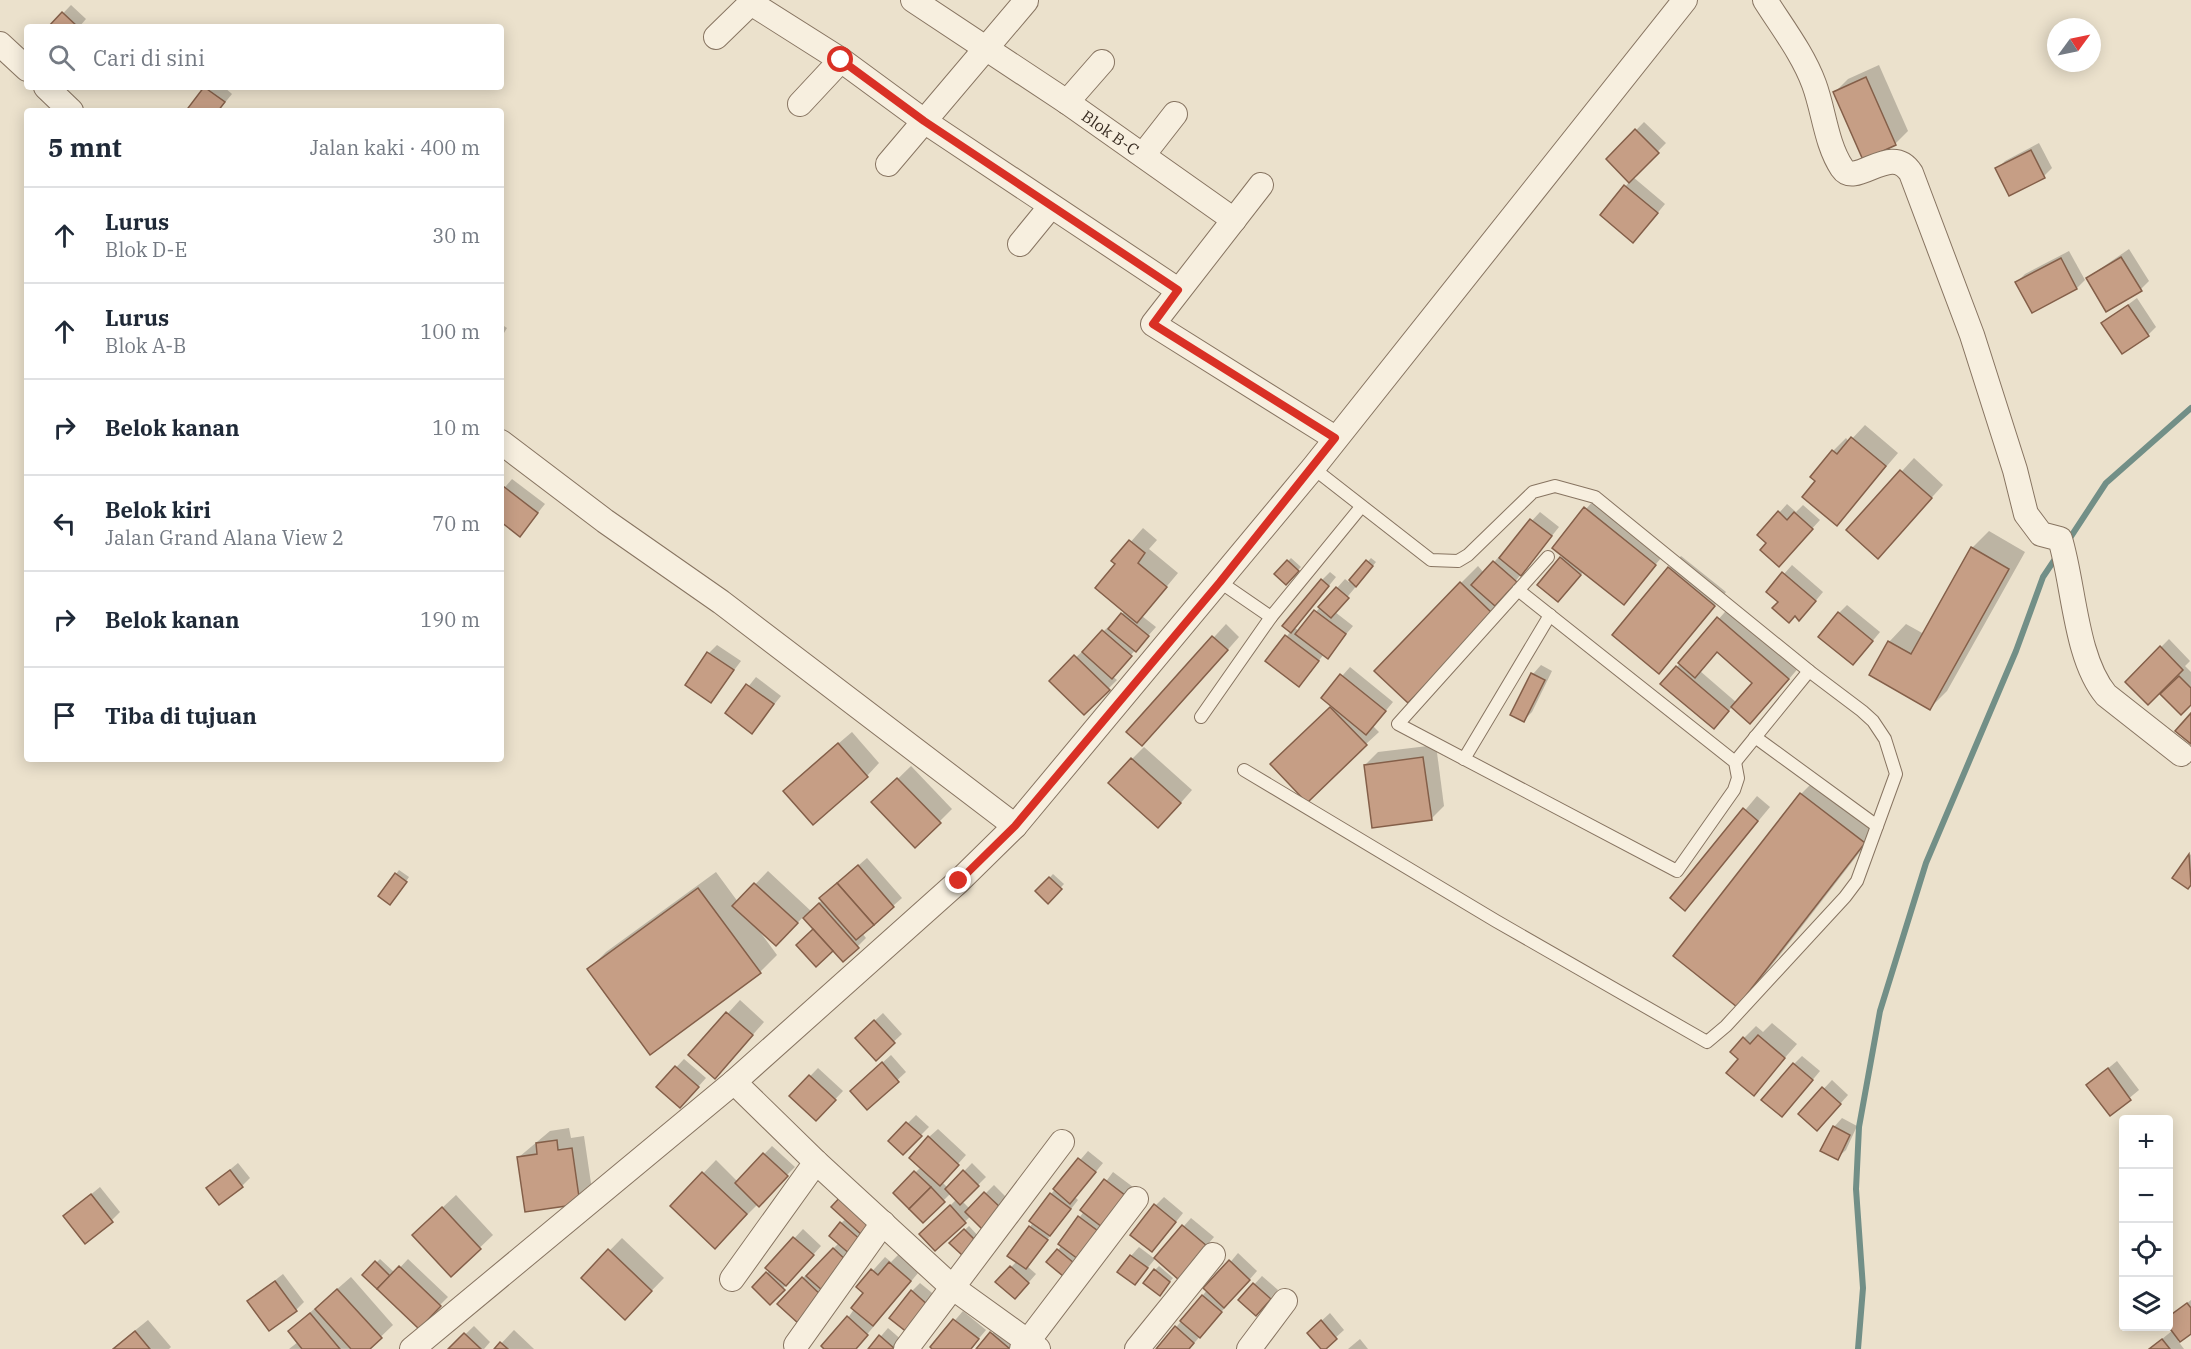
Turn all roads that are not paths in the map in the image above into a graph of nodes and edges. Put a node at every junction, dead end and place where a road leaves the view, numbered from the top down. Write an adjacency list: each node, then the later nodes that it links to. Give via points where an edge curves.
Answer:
1 (913, 0): 8 (street, Blok B-C)
2 (1685, 0): 25 (street)
3 (1765, 0): 37 (street, via 1811,76 1842,168 1854,174 1891,161 1903,164 1911,173 1972,334 2026,514 2041,534 2063,549 2078,622 2097,684)
4 (1026, 1): 8 (street)
5 (752, 2): 6 (street); 9 (street)
6 (716, 37)
7 (0, 44): 11 (street)
8 (988, 47): 13 (street, Blok B-C); 17 (street)
9 (841, 60): 14 (street); 17 (street)
10 (1102, 62): 13 (street)
11 (24, 66)
12 (49, 90): 15 (street)
13 (1067, 102): 18 (street, Blok B-C)
14 (800, 104)
15 (68, 108)
16 (1176, 114): 18 (street)
17 (924, 121): 19 (street); 21 (street)
18 (1143, 155): 22 (street, Blok B-C)
19 (888, 164)
20 (1261, 185): 22 (street)
21 (1052, 206): 23 (street); 24 (street)
22 (1234, 220): 24 (street)
23 (1020, 244)
24 (1178, 290): 25 (street, via 1153,324)
25 (1335, 438): 27 (street)
26 (504, 444): 41 (street, via 721,602)
27 (1313, 468): 28 (lane); 30 (street)
28 (1361, 507): 33 (lane); 34 (lane, via 1431,560 1446,562 1468,555 1533,492 1555,486 1595,497)
29 (1548, 557): 31 (lane)
30 (1220, 582): 33 (lane); 41 (street)
31 (1518, 590): 32 (lane); 38 (lane, via 1398,724)
32 (1550, 615): 38 (lane); 39 (lane)
33 (1271, 617): 35 (lane)
34 (1809, 671): 36 (lane); 42 (lane, via 1862,711 1885,739 1896,774)
35 (1201, 717)
36 (1755, 737): 39 (lane); 42 (lane)
37 (2181, 754)
38 (1464, 759): 39 (lane, via 1677,871 1734,790 1738,778)
39 (1736, 762)
40 (1244, 770): 42 (lane, via 1707,1042 1845,897 1857,881)
41 (1015, 826): 43 (street)
42 (1877, 826)
43 (735, 1082): 45 (street); 54 (street)
44 (1062, 1142): 50 (street)
45 (816, 1162): 47 (street); 49 (street)
46 (1136, 1199): 53 (street)
47 (884, 1223): 50 (street); 52 (street)
48 (1213, 1255): 56 (street)
49 (732, 1279)
50 (952, 1287): 53 (street); 55 (street)
51 (1285, 1301): 57 (street)
52 (796, 1345)
53 (1030, 1346)
54 (412, 1349)
55 (906, 1349)
56 (1137, 1349)
57 (1249, 1349)

